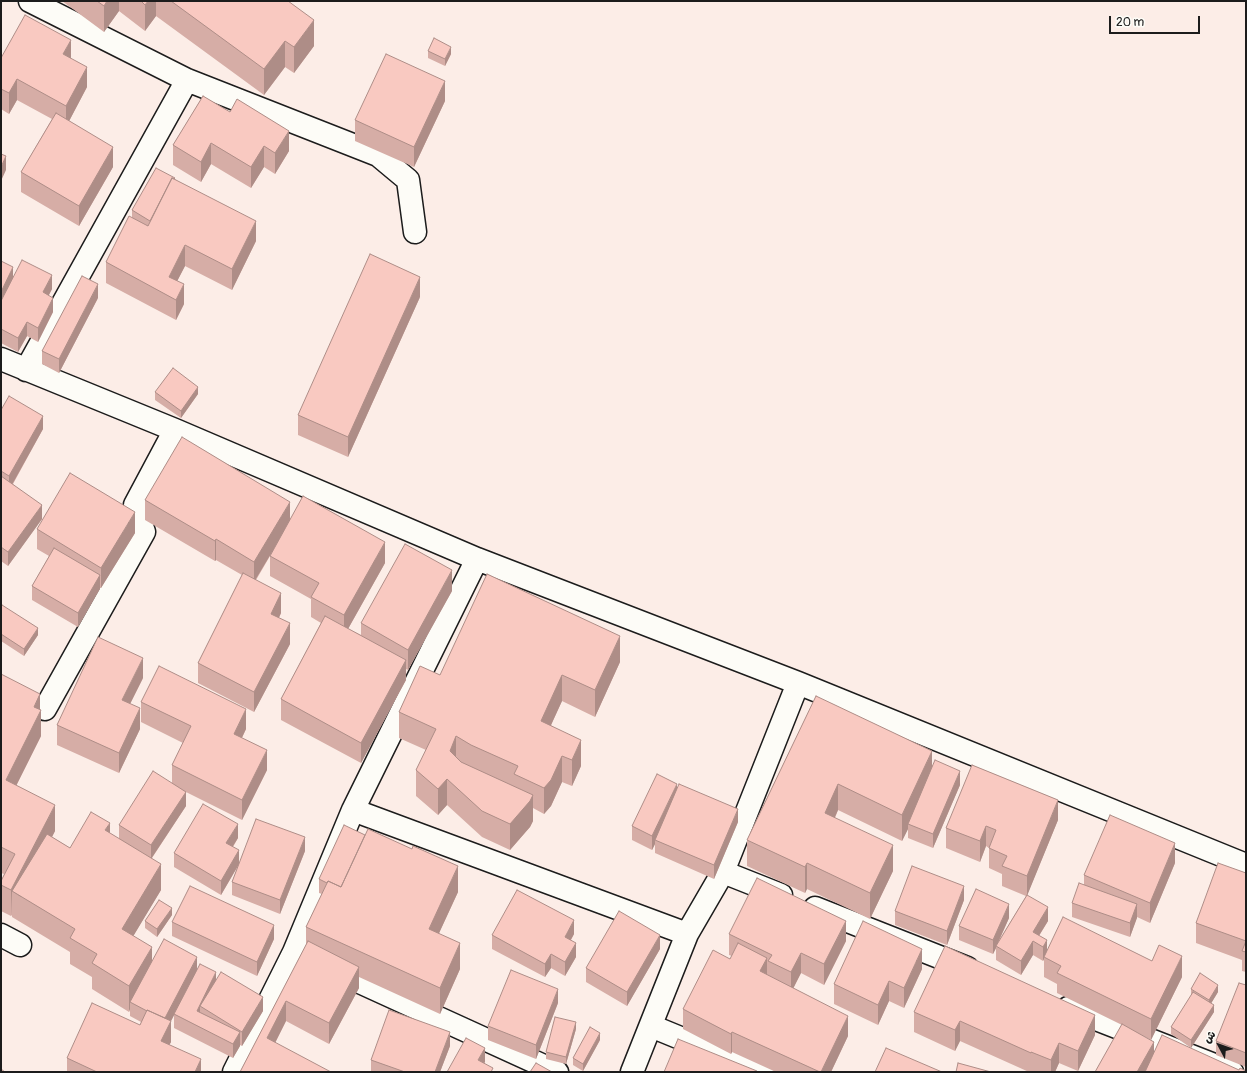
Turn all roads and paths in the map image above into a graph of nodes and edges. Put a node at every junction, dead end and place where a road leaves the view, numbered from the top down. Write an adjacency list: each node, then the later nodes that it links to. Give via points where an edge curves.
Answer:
1 (30, 1): 2 (street)
2 (187, 80): 3 (street, via 378,155 408,180); 5 (street)
3 (414, 232)
4 (1, 360): 5 (street)
5 (26, 370): 6 (street)
6 (175, 430): 7 (street); 9 (street, via 135,505 144,532)
7 (477, 560): 8 (street); 10 (street)
8 (798, 683): 11 (street); 12 (street)
9 (45, 709)
10 (353, 810): 14 (street); 16 (street)
11 (1246, 865)
12 (723, 872): 14 (street); 17 (street)
13 (1, 934): 15 (street)
14 (687, 934): 19 (street)
15 (20, 945)
16 (294, 952): 20 (street); 21 (street)
17 (989, 976)
18 (1048, 1000): 24 (street)
19 (651, 1026): 22 (street); 23 (street)
20 (234, 1072)
21 (556, 1072)
22 (632, 1072)
23 (763, 1072)
24 (1232, 1072)

